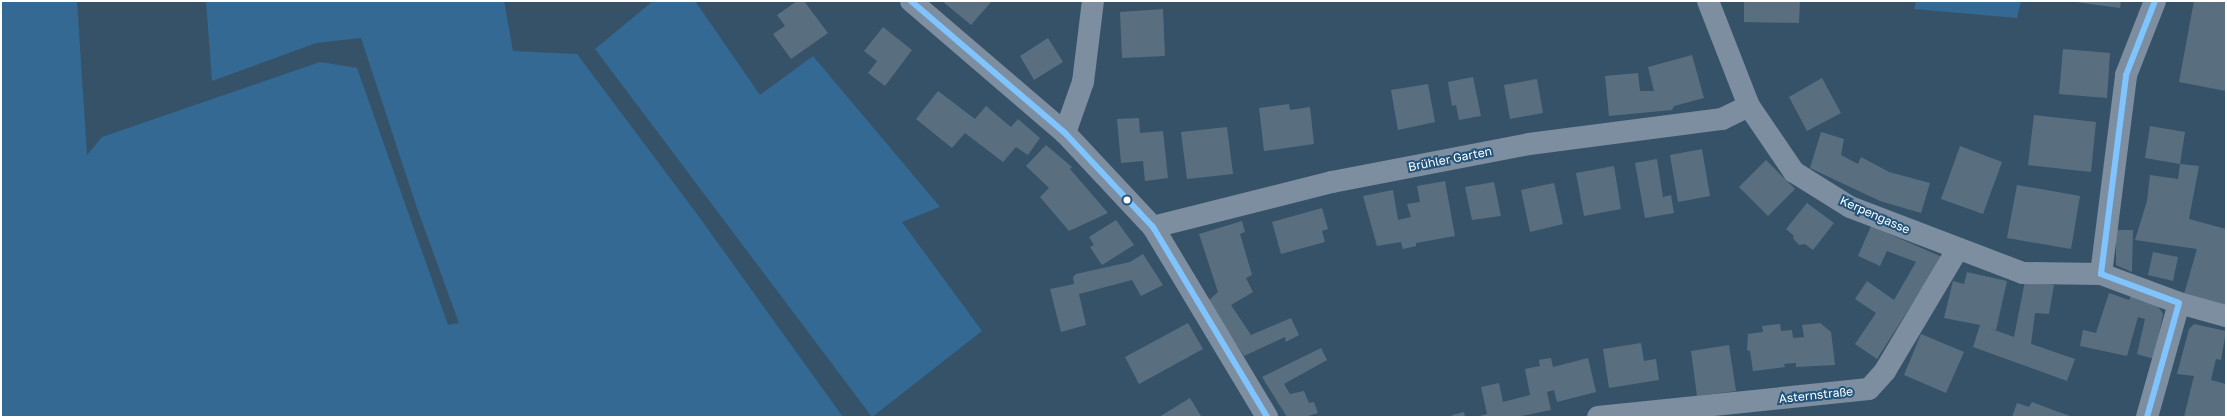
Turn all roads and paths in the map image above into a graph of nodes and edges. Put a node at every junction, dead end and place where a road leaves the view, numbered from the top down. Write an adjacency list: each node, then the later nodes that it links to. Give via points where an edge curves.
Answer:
1 (910, 1): 6 (street)
2 (1093, 1): 6 (street, via 1083,82)
3 (1708, 1): 5 (street, Kerpengasse)
4 (2155, 1): 9 (street, via 2126,75)
5 (1749, 106): 7 (street, Brühler Garten, via 1722,119 1529,144 1332,182); 8 (street, Kerpengasse, via 1794,172 1850,207)
6 (1065, 133): 7 (street)
7 (1153, 228): 12 (street)
8 (1958, 250): 9 (street, Kerpengasse, via 2023,273); 13 (street, Asternstraße, via 1884,371 1869,389)
9 (2101, 274): 10 (street, Kerpengasse)
10 (2179, 303): 11 (street, Kerpengasse); 14 (street)
11 (2226, 316)
12 (1267, 417)
13 (1598, 417)
14 (2147, 417)

